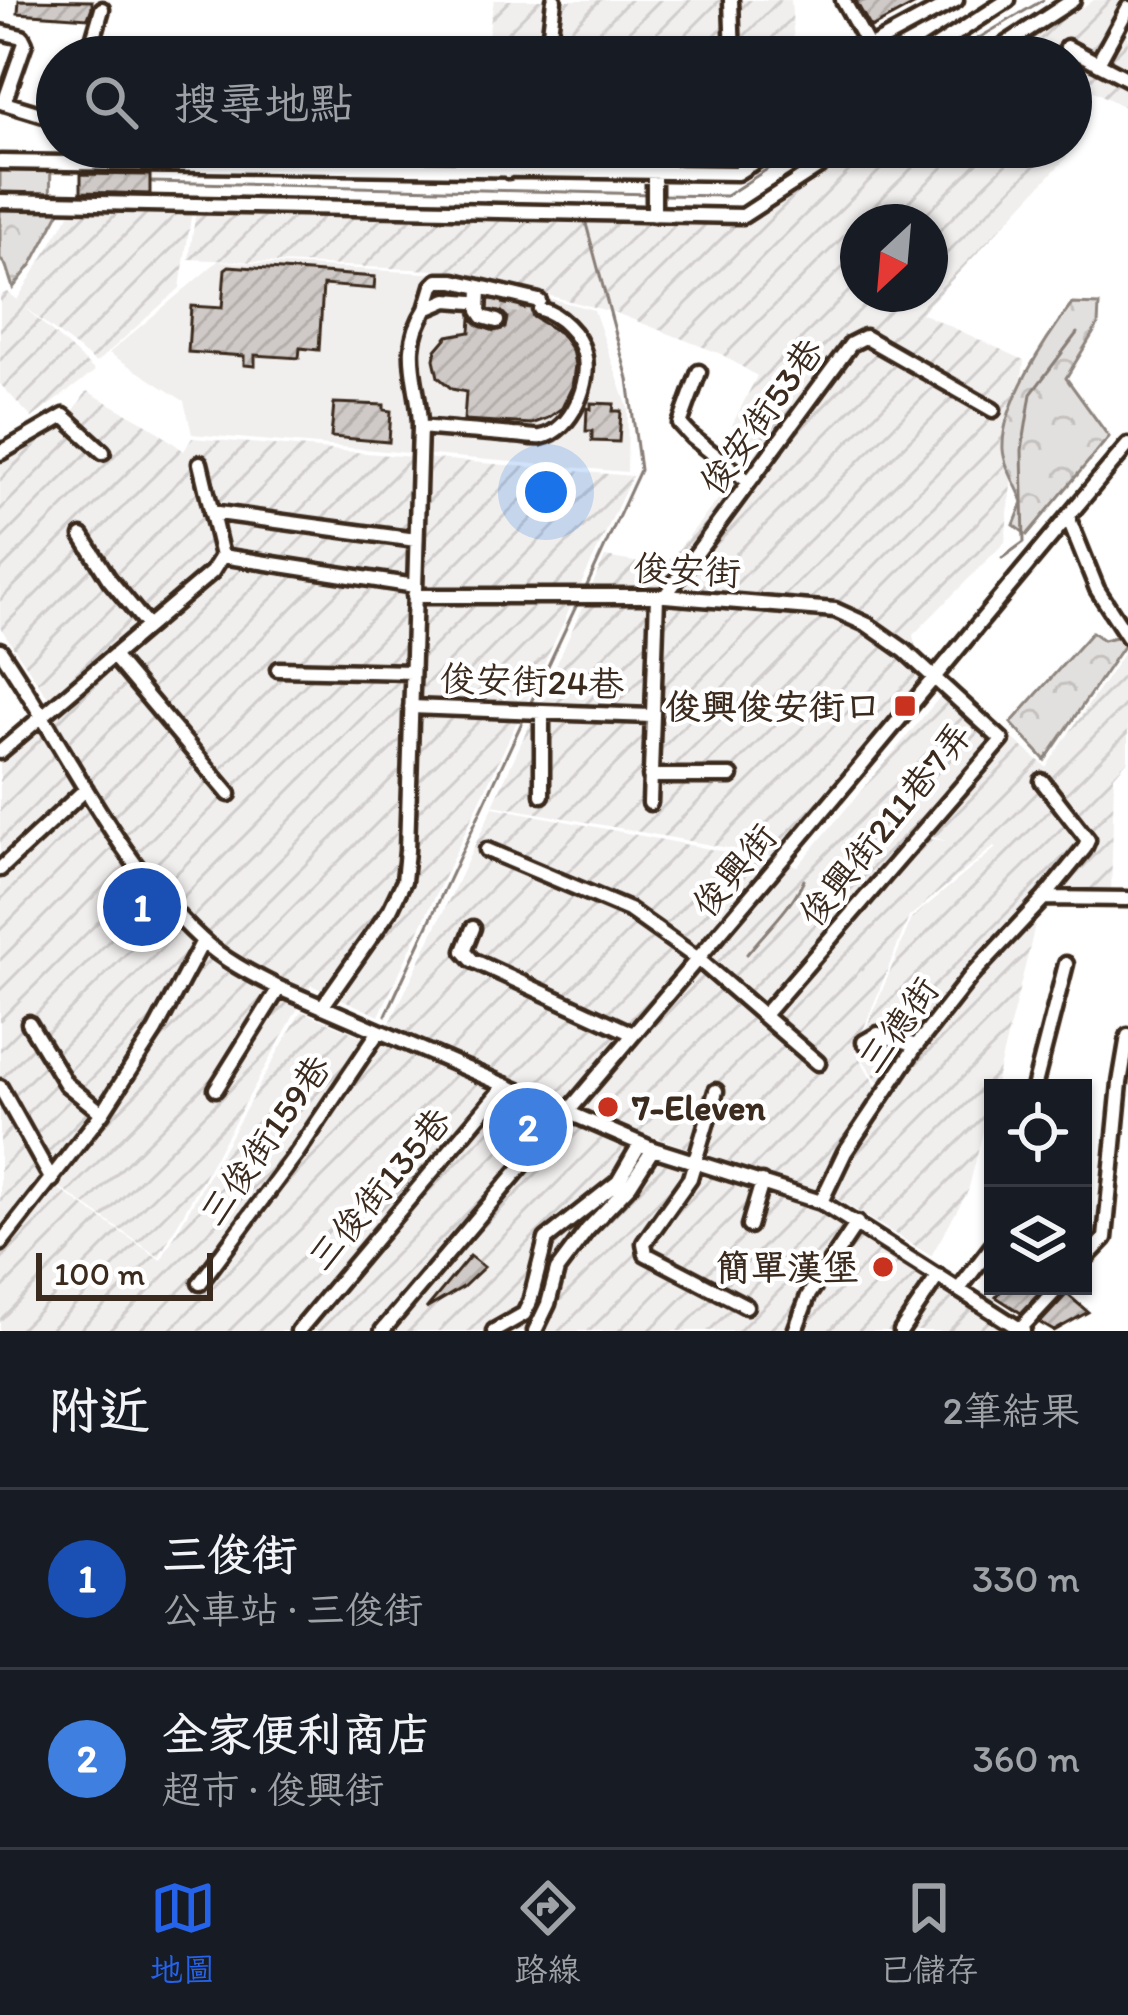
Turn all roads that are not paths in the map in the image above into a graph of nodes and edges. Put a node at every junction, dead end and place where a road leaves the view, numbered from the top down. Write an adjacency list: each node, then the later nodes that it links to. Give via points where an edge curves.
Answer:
1 (554, 0): 11 (street)
2 (731, 0): 12 (street)
3 (843, 0): 13 (street)
4 (956, 0): 14 (street)
5 (1008, 0): 15 (street)
6 (1073, 0): 16 (street)
7 (1128, 8): 18 (street)
8 (102, 9): 10 (street)
9 (0, 32): 20 (street, via 25,43)
10 (94, 36)
11 (550, 36)
12 (732, 36)
13 (863, 36)
14 (889, 36)
15 (952, 36)
16 (1018, 36)
17 (1092, 60): 18 (street)
18 (1098, 63): 19 (street)
19 (1128, 79)
20 (2, 102): 21 (street)
21 (36, 113)
22 (0, 162): 23 (street)
23 (36, 163)
24 (339, 168): 28 (street)
25 (509, 168): 28 (street)
26 (745, 168): 29 (street)
27 (817, 168): 31 (street, via 743,216)
28 (508, 171): 29 (street)
29 (654, 173): 31 (street)
30 (0, 201): 31 (street)
31 (654, 215)
32 (480, 288): 34 (street, via 438,281); 35 (street, via 479,311); 38 (street, via 540,304 566,325 586,356 572,415 541,437)
33 (472, 302): 34 (street)
34 (426, 309): 38 (street, via 410,358)
35 (497, 321)
36 (699, 372): 43 (street, via 681,428)
37 (992, 410): 43 (street, 俊安街53巷, via 865,337 851,344)
38 (420, 428): 47 (street)
39 (1128, 445): 45 (street, 俊興街)
40 (104, 452): 41 (street, via 64,416)
41 (0, 453)
42 (200, 464): 44 (street)
43 (749, 482): 50 (street, 俊安街53巷)
44 (211, 512): 47 (street); 48 (street)
45 (1068, 517): 52 (street, via 1097,589); 57 (street, 俊興街)
46 (82, 536): 51 (street)
47 (416, 540): 49 (street)
48 (222, 556): 49 (street, 俊安街); 51 (street)
49 (414, 591): 50 (street, 俊安街); 56 (street)
50 (661, 596): 57 (street, 俊安街, via 835,610 868,625); 60 (street)
51 (148, 626): 54 (street)
52 (1128, 637)
53 (0, 651): 61 (street)
54 (113, 656): 61 (street); 67 (street)
55 (278, 669): 56 (street)
56 (412, 672): 58 (street)
57 (935, 678): 76 (street, 俊興街); 80 (street, 俊興街211巷7弄, via 1002,740)
58 (411, 707): 59 (street, 俊安街24巷); 79 (street, via 404,881)
59 (542, 712): 60 (street, 俊安街24巷); 68 (street)
60 (651, 716): 63 (street)
61 (43, 717): 62 (street); 66 (street)
62 (0, 752)
63 (650, 776): 64 (street); 69 (street)
64 (731, 776)
65 (1042, 782): 72 (street, 三德街, via 1088,840)
66 (86, 789): 71 (street); 75 (street, via 159,897)
67 (229, 794)
68 (542, 795)
69 (650, 803)
70 (487, 850): 76 (street, via 629,910)
71 (0, 869)
72 (1044, 898): 73 (street); 86 (street, 三德街)
73 (1128, 899)
74 (473, 928): 83 (street, via 464,951 472,960)
75 (203, 941): 78 (street); 94 (street)
76 (698, 958): 80 (street); 83 (street, 俊興街)
77 (1066, 964): 88 (street)
78 (279, 988): 79 (street); 91 (street)
79 (322, 1007): 82 (street)
80 (764, 1015): 87 (street)
81 (29, 1024): 94 (street, via 66,1084)
82 (379, 1031): 89 (street); 106 (street, 三俊街159巷)
83 (633, 1034): 93 (street, 俊興街)
84 (1128, 1036): 103 (street, via 1105,1238)
85 (865, 1042): 86 (street, via 878,1034)
86 (916, 1046): 99 (street, 三德街)
87 (818, 1063)
88 (1036, 1079)
89 (505, 1085): 93 (street); 111 (street, 三俊街135巷)
90 (0, 1087): 97 (street)
91 (216, 1089)
92 (716, 1091): 96 (street)
93 (566, 1111): 95 (street); 112 (street, 俊興街)
94 (102, 1113): 97 (street)
95 (646, 1147): 96 (street); 113 (street, via 618,1182 546,1239 524,1314); 114 (street, via 630,1184 557,1270)
96 (695, 1163): 98 (street); 109 (street, via 644,1243 646,1254)
97 (52, 1180): 102 (street)
98 (762, 1182): 99 (street); 101 (street)
99 (821, 1202): 100 (street)
100 (857, 1223): 105 (street); 115 (street, via 808,1296)
101 (749, 1226)
102 (0, 1244)
103 (1092, 1252)
104 (984, 1257): 107 (street)
105 (938, 1276): 107 (street); 116 (street)
106 (200, 1283)
107 (959, 1289): 110 (street)
108 (1050, 1295): 110 (street)
109 (746, 1306)
110 (1014, 1328)
111 (298, 1331)
112 (382, 1331)
113 (494, 1331)
114 (535, 1331)
115 (795, 1331)
116 (901, 1331)

